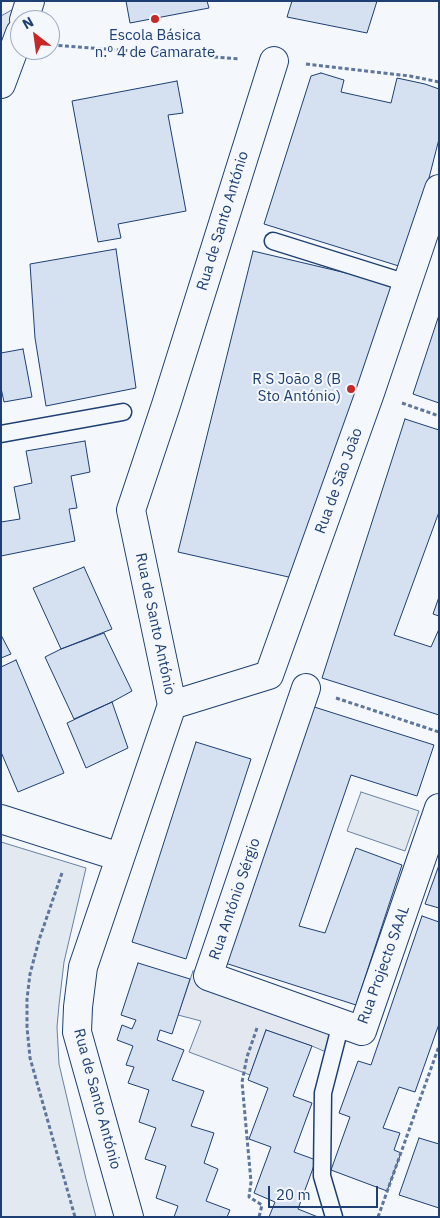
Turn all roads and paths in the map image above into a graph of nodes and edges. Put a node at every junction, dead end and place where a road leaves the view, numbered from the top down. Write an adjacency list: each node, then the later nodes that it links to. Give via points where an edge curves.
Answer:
1 (60, 45): 3 (path)
2 (10, 60): 5 (street)
3 (274, 61): 4 (path); 14 (street, Rua de Santo António, via 131,510)
4 (439, 82)
5 (1, 84)
6 (439, 189): 8 (street, Rua de São João)
7 (272, 242): 8 (lane)
8 (407, 283): 9 (street, Rua de São João)
9 (370, 393): 11 (path); 14 (street, Rua de São João, via 269,676)
10 (123, 412): 12 (lane)
11 (439, 416)
12 (1, 434)
13 (306, 688): 15 (path); 19 (street, Rua António Sérgio, via 208,976)
14 (172, 705): 18 (street, Rua de Santo António)
15 (439, 732)
16 (439, 808): 20 (street, Rua Projecto SAAL, via 362,1031)
17 (1, 819): 18 (street)
18 (120, 857): 22 (street, Rua de Santo António, via 83,967 77,1032)
19 (267, 997): 20 (street, Rua António Sérgio); 23 (path, via 242,1082 250,1197 262,1205)
20 (341, 1023): 24 (lane, Rua Projecto SAAL, via 323,1093 322,1176)
21 (439, 1046): 25 (path)
22 (129, 1217)
23 (259, 1217)
24 (334, 1217)
25 (378, 1217)

